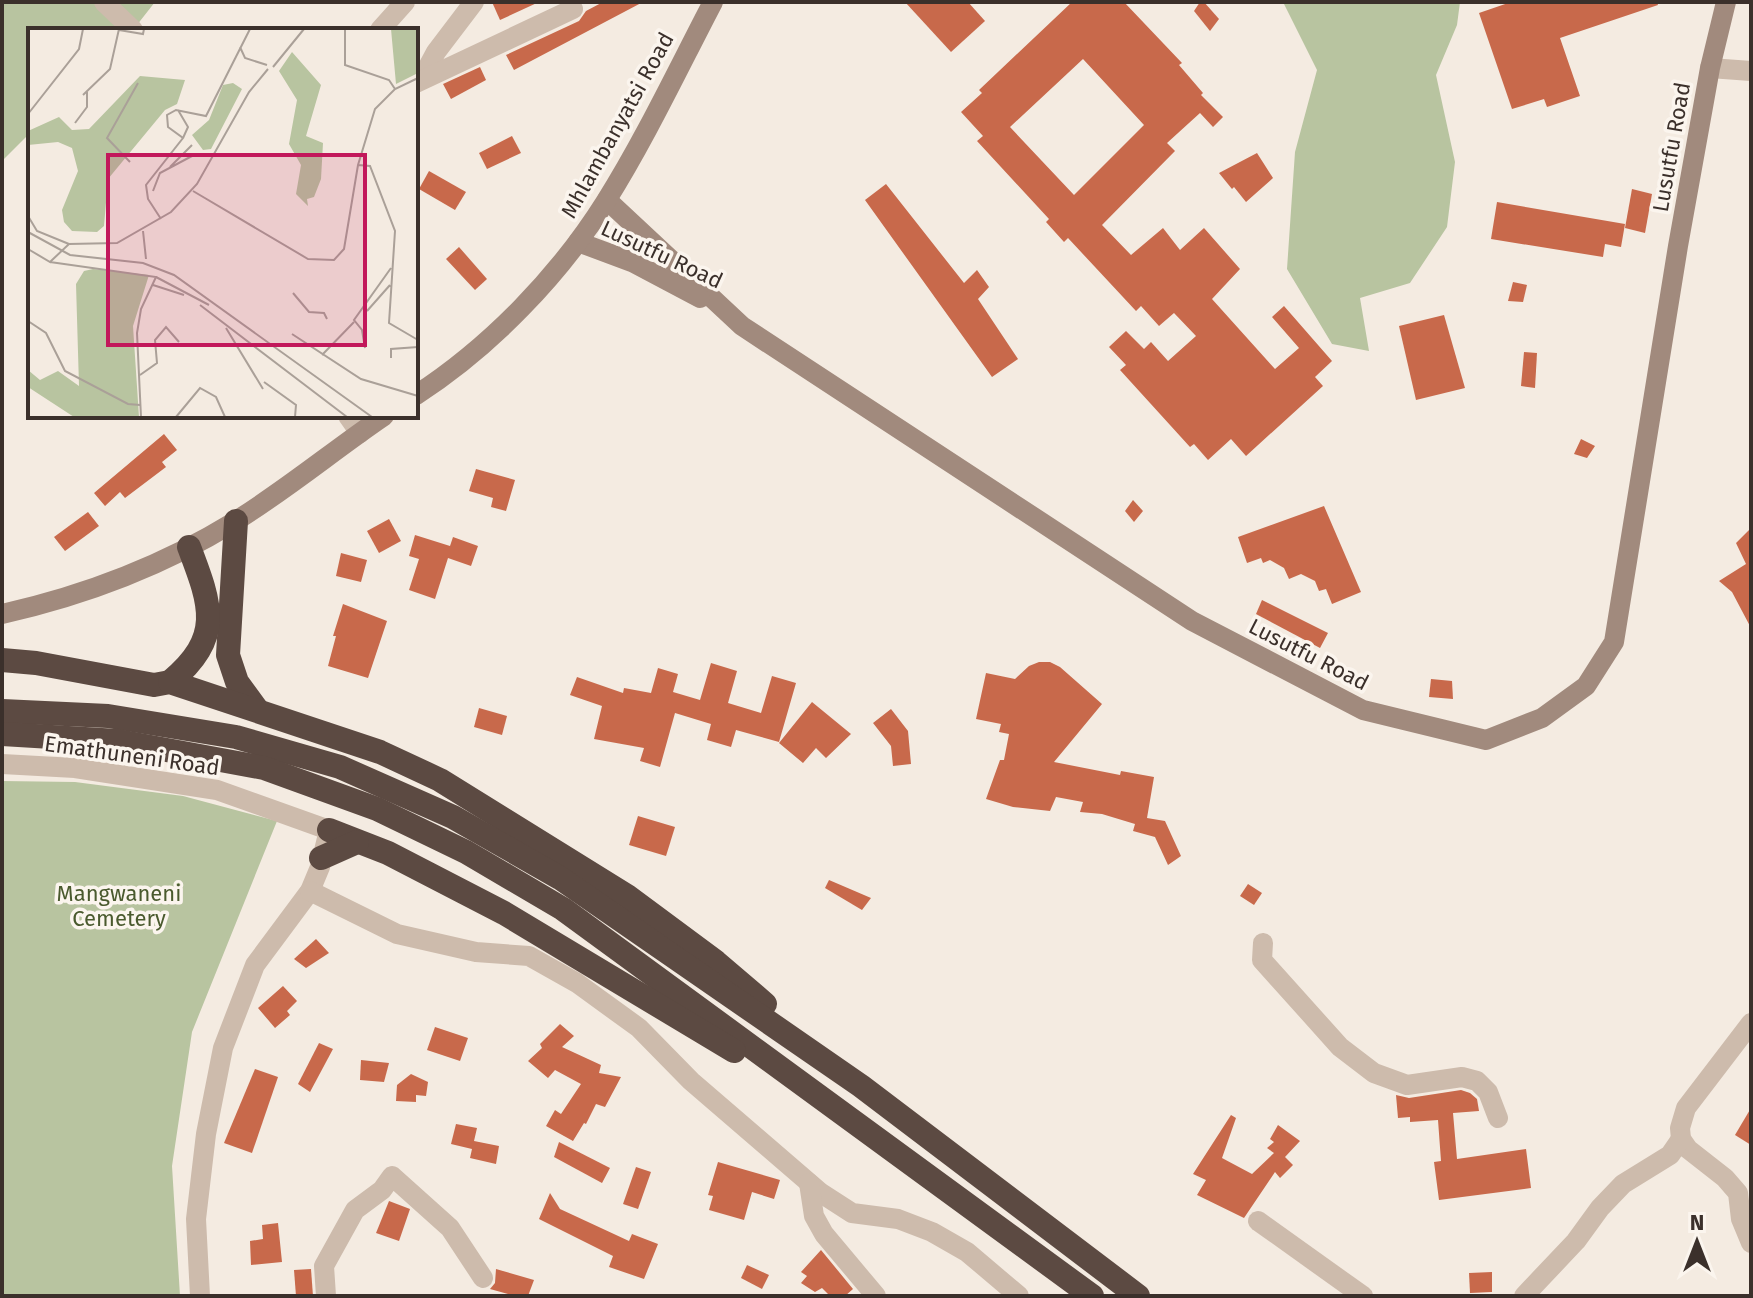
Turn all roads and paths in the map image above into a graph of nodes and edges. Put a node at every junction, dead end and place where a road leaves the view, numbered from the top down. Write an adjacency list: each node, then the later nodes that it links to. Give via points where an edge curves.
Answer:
1 (104, 2): 7 (street)
2 (405, 2): 8 (street)
3 (474, 2): 11 (street)
4 (713, 2): 12 (street, Mhlambanyatsi Road)
5 (1726, 2): 9 (street, Lusutfu Road)
6 (573, 9): 11 (street)
7 (131, 28)
8 (382, 28)
9 (1710, 68): 10 (street); 14 (street, Lusutfu Road, via 1614,642 1586,686 1542,718 1486,740 1363,710 1192,621)
10 (1751, 71)
11 (418, 82)
12 (607, 200): 13 (street, Mhlambanyatsi Road); 14 (street, Lusutfu Road)
13 (578, 242): 14 (street, Lusutfu Road, via 632,262); 15 (street, Mhlambanyatsi Road, via 520,311)
14 (724, 311)
15 (418, 393)
16 (376, 418): 17 (street)
17 (354, 424): 18 (street)
18 (236, 521): 19 (street); 23 (highway, via 228,655 237,682)
19 (189, 547): 20 (street, via 58,601); 22 (highway, via 210,615 194,659)
20 (2, 614)
21 (2, 660): 22 (highway, via 154,685)
22 (170, 682): 23 (highway)
23 (256, 708): 33 (highway, via 380,752 440,780 614,887 716,962)
24 (2, 711): 33 (highway, via 108,716 236,737 354,773 453,817 560,878)
25 (2, 734): 35 (highway, via 118,741 264,768 377,809 466,852 563,909)
26 (2, 764): 27 (street, Emathuneni Road, via 75,768 217,790)
27 (329, 830): 28 (highway); 29 (street)
28 (357, 842): 29 (highway); 35 (highway, via 504,913)
29 (321, 858): 30 (street)
30 (310, 891): 37 (street, via 397,934 476,952 529,956 577,983 639,1028 691,1081); 41 (street, via 255,965 223,1048 196,1219)
31 (1263, 943): 34 (street, via 1262,960 1340,1047 1374,1073 1407,1085 1462,1077 1477,1081 1488,1092)
32 (1751, 1023): 36 (street, via 1686,1108)
33 (861, 1086): 46 (highway)
34 (1498, 1118)
35 (856, 1125): 45 (highway)
36 (1681, 1139): 39 (street, via 1738,1193); 48 (street, via 1670,1155 1623,1184)
37 (809, 1183): 43 (street, via 814,1216 824,1234); 44 (street, via 852,1213 898,1219 932,1232 967,1252)
38 (1258, 1221): 47 (street)
39 (1751, 1243)
40 (483, 1278): 42 (street, via 450,1228 392,1176 355,1210 324,1266)
41 (200, 1296)
42 (326, 1296)
43 (876, 1296)
44 (1019, 1296)
45 (1092, 1296)
46 (1138, 1296)
47 (1363, 1296)
48 (1524, 1296)

